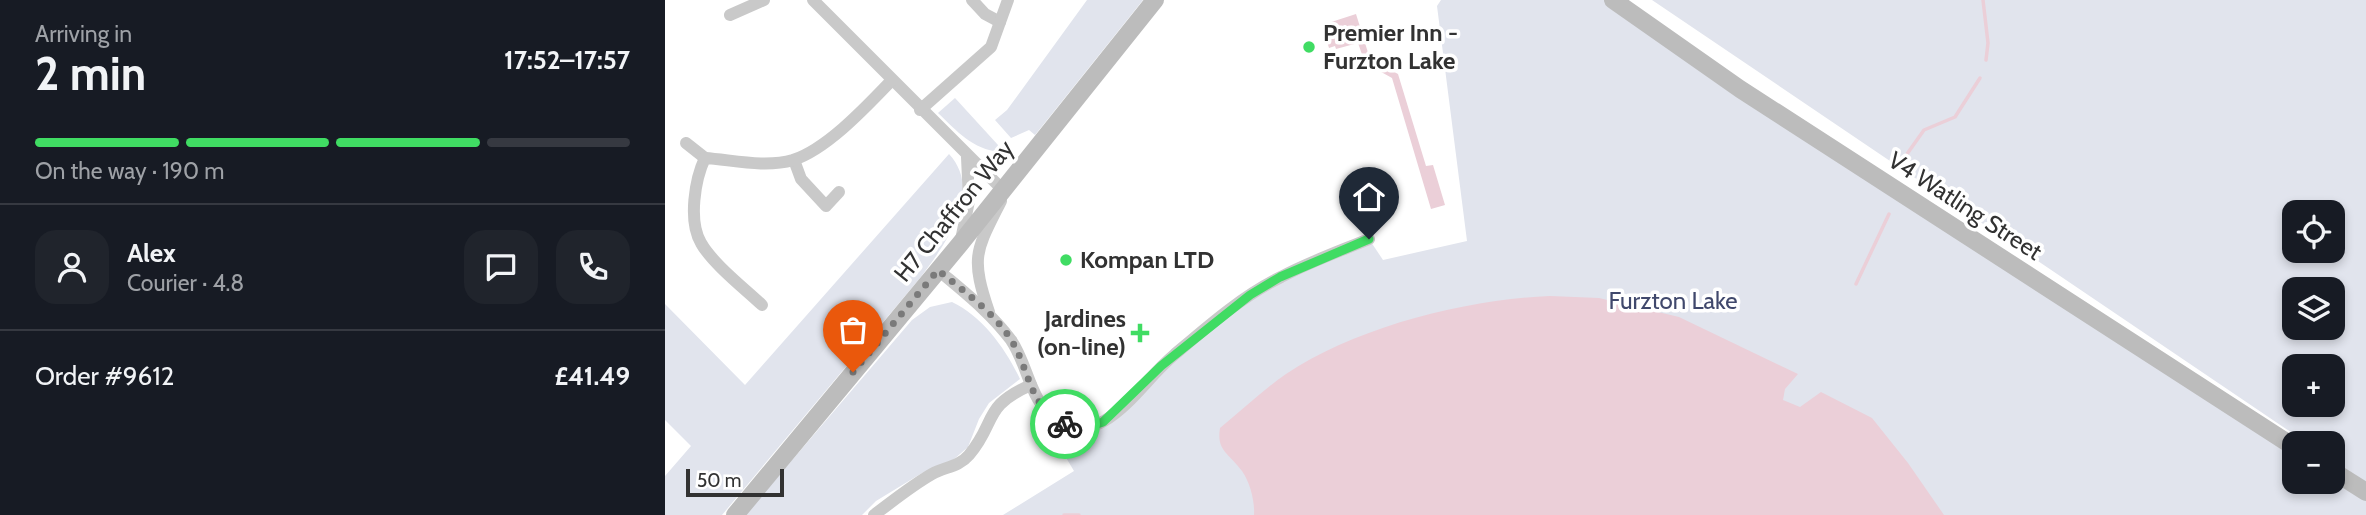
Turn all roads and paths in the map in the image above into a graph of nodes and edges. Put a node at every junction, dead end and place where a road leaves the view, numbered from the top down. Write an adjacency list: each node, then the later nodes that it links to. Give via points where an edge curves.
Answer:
1 (764, 0): 7 (street)
2 (813, 0): 9 (street)
3 (972, 0): 8 (street)
4 (1008, 0): 8 (street)
5 (1155, 0): 15 (street, H7 Chaffron Way)
6 (1613, 0): 23 (street, V4 Watling Street, via 1751,96)
7 (730, 15)
8 (1000, 22): 10 (street, via 991,47)
9 (891, 81): 10 (street); 14 (street, via 842,128)
10 (920, 110): 12 (street)
11 (686, 143): 13 (street)
12 (967, 157): 15 (street); 18 (street, via 969,201)
13 (705, 158): 14 (street, via 768,164); 20 (street, via 697,174 695,225 701,243)
14 (794, 160): 16 (street, via 801,179 826,206)
15 (1009, 183): 18 (street, H7 Chaffron Way); 21 (street, via 976,255 978,281)
16 (839, 192)
17 (1369, 239): 22 (street, via 1280,277 1250,295 1161,366 1103,422 1088,427 1061,422 1039,403)
18 (960, 244): 19 (street, H7 Chaffron Way)
19 (938, 270): 21 (street); 26 (street, H7 Chaffron Way)
20 (762, 305)
21 (989, 312): 22 (street, via 1013,343)
22 (1031, 385): 27 (street, via 994,408 969,454 955,466 911,486)
23 (2282, 439)
24 (2345, 479): 25 (street)
25 (2366, 492)
26 (735, 515)
27 (874, 515)

